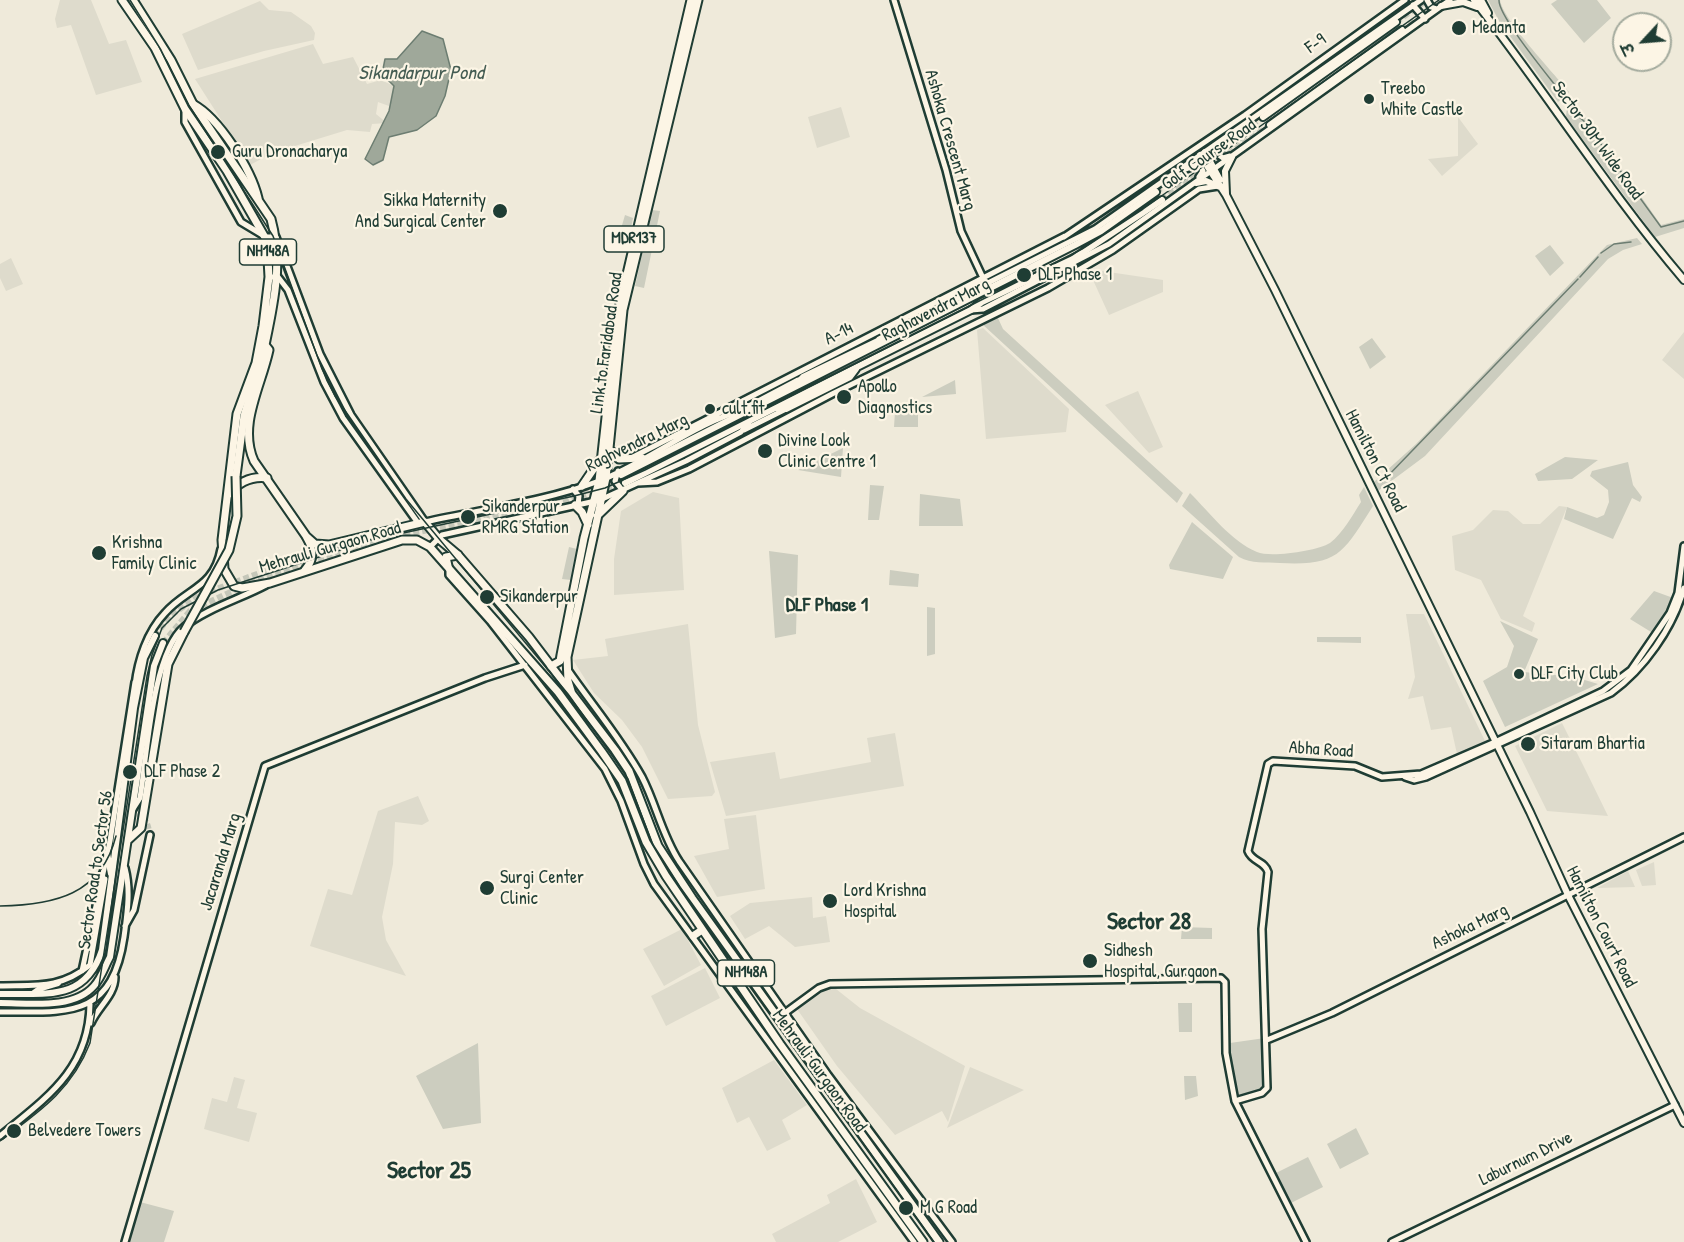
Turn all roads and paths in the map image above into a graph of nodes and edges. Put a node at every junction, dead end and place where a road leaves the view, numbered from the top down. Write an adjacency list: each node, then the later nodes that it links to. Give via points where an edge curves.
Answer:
1 (122, 0): 18 (main road, Mehrauli Gurgaon Road / NH148A, via 155,48)
2 (133, 0): 37 (main road, Mehrauli Gurgaon Road / NH148A, via 193,104 271,219)
3 (692, 0): 62 (main road, Link to Faridabad Road / MDR137, via 616,317)
4 (698, 0): 61 (main road, Link to Faridabad Road / MDR137, via 623,310)
5 (894, 0): 43 (street, Ashoka Crescent Marg, via 961,231)
6 (1405, 0): 19 (street, F-9)
7 (1421, 0): 12 (street, Golf Course Road)
8 (1427, 0): 13 (street, via 1431,7)
9 (1450, 0): 13 (street, Golf Course Road)
10 (1474, 0): 14 (main road)
11 (1481, 0): 14 (main road)
12 (1413, 5): 15 (street); 20 (street, Golf Course Road)
13 (1439, 8): 14 (main road, via 1463,2); 15 (street, Golf Course Road)
14 (1489, 16): 42 (main road, Sector 30M Wide Road, via 1643,230)
15 (1425, 19): 26 (street, Golf Course Road)
16 (1396, 22): 22 (main road)
17 (1402, 30): 23 (main road)
18 (185, 109): 36 (main road, Mehrauli Gurgaon Road / NH148A); 36 (street, via 185,122 241,222)
19 (1254, 109): 20 (street); 21 (street, F-9)
20 (1267, 109): 24 (street, Golf Course Road)
21 (1242, 117): 24 (street); 35 (street, A-14)
22 (1263, 117)
23 (1270, 125)
24 (1228, 136): 25 (street, Golf Course Road); 26 (street, via 1219,155)
25 (1202, 154): 27 (main road, Hamilton Ct Road); 28 (street, Golf Course Road)
26 (1234, 155): 27 (street, Golf Course Road); 33 (main road, via 1225,171)
27 (1213, 170): 29 (street, Golf Course Road); 33 (main road, Hamilton Ct Road)
28 (1176, 172): 31 (street, via 1196,164 1201,166 1203,173); 38 (street, Golf Course Road, via 1095,229)
29 (1196, 183): 30 (main road, via 1206,181); 31 (street, Golf Course Road)
30 (1219, 186): 33 (main road); 68 (street, via 1199,189 1113,250 1048,288 689,469 657,482)
31 (1188, 189): 46 (street, Golf Course Road, via 1081,261 983,309)
32 (1156, 192): 45 (main road, Raghavendra Marg, via 1101,231)
33 (1226, 195): 97 (main road, Hamilton Ct Road)
34 (1162, 200): 46 (main road, Raghavendra Marg, via 1072,259)
35 (1065, 236): 38 (street); 43 (street, A-14)
36 (267, 237): 37 (street); 40 (main road, Mehrauli Gurgaon Road / NH148A)
37 (276, 237): 39 (street); 41 (main road, Mehrauli Gurgaon Road / NH148A)
38 (1059, 249): 43 (street, Golf Course Road)
39 (292, 277): 41 (street); 50 (street)
40 (269, 278): 41 (street); 72 (main road, Mehrauli Gurgaon Road / NH148A, via 256,363 237,414)
41 (281, 280): 49 (main road, Mehrauli Gurgaon Road / NH148A); 50 (street)
42 (1684, 280)
43 (984, 281): 44 (street, Golf Course Road); 59 (street, A-14)
44 (974, 290): 45 (street, Golf Course Road); 48 (street)
45 (967, 299): 47 (main road, Raghavendra Marg)
46 (971, 310): 51 (main road, Raghavendra Marg)
47 (892, 337): 48 (main road); 53 (main road, Raghavendra Marg)
48 (878, 339): 52 (main road)
49 (265, 345): 66 (main road, Mehrauli Gurgaon Road / NH148A, via 269,350 247,430 249,449); 103 (main road, bridge, via 244,416 236,476 237,516 230,549 168,664 141,828)
50 (318, 358): 76 (street, via 324,382 344,418)
51 (858, 366): 55 (main road, Raghavendra Marg); 56 (main road, via 850,377)
52 (803, 377): 53 (main road); 57 (street)
53 (790, 389): 54 (main road, Raghavendra Marg)
54 (754, 408): 57 (street, Raghvendra Marg); 65 (main road, Raghavendra Marg)
55 (777, 408): 56 (main road); 58 (main road, Raghavendra Marg)
56 (786, 409): 60 (street)
57 (736, 412): 59 (street, Raghvendra Marg)
58 (750, 421): 60 (street, Raghvendra Marg); 70 (main road, Raghavendra Marg)
59 (701, 425): 63 (street, Raghvendra Marg); 64 (street, A-14)
60 (741, 432): 68 (street, Raghvendra Marg)
61 (608, 448): 64 (main road, via 616,457); 67 (main road, Link to Faridabad Road / MDR137)
62 (603, 454): 67 (main road, Link to Faridabad Road / MDR137); 69 (main road)
63 (642, 458): 64 (main road); 65 (street, Raghvendra Marg)
64 (627, 460)
65 (619, 473): 67 (street, Raghvendra Marg); 70 (street, via 615,481)
66 (267, 478): 72 (main road, via 245,481); 78 (main road, Mehrauli Gurgaon Road / NH148A)
67 (602, 479): 69 (street, Raghvendra Marg); 73 (main road, Link to Faridabad Road / MDR137)
68 (638, 483): 70 (street, Raghvendra Marg)
69 (582, 486): 71 (street, Raghvendra Marg)
70 (624, 487): 73 (street, Raghvendra Marg); 75 (main road)
71 (573, 489): 74 (street, via 579,496); 76 (street, Raghvendra Marg)
72 (229, 494): 80 (main road, Mehrauli Gurgaon Road / NH148A)
73 (596, 501): 74 (street, Raghvendra Marg); 75 (main road, Link to Faridabad Road); 77 (main road, Link to Faridabad Road)
74 (577, 505): 77 (main road); 79 (street, Raghvendra Marg)
75 (597, 516): 93 (main road, Link to Faridabad Road)
76 (421, 522): 78 (main road, Mehrauli Gurgaon Road, via 329,545 315,544); 79 (main road, Mehrauli Gurgaon Road / NH148A)
77 (588, 525): 92 (main road, Link to Faridabad Road, via 560,661)
78 (306, 536): 85 (main road, via 312,558)
79 (438, 539): 82 (street, Raghvendra Marg); 83 (main road, Mehrauli Gurgaon Road / NH148A)
80 (222, 540): 86 (main road, Mehrauli Gurgaon Road / NH148A, via 224,569 234,586); 94 (street, via 217,562 206,582 165,612 150,633)
81 (1684, 546): 97 (street, via 1675,604 1629,672 1603,691)
82 (430, 547): 84 (main road, Mehrauli Gurgaon Road / NH148A); 85 (main road, Mehrauli Gurgaon Road / NH148A, via 417,540 402,540)
83 (458, 555): 84 (main road, via 446,557); 92 (main road, Mehrauli Gurgaon Road / NH148A)
84 (448, 566): 90 (main road, Mehrauli Gurgaon Road / NH148A); 91 (street, via 449,575)
85 (305, 570): 86 (main road, Mehrauli Gurgaon Road / NH148A)
86 (270, 583): 100 (street, via 192,621 178,632 161,669 140,798)
87 (1684, 588): 97 (street, via 1668,626 1637,672 1624,683 1575,711)
88 (155, 636): 96 (main road, Sector Road to Sector 56, via 144,658)
89 (163, 643): 100 (main road, Sector Road to Sector 56, via 154,666)
90 (530, 659): 91 (street); 109 (main road, Mehrauli Gurgaon Road / NH148A, via 622,781 646,842)
91 (522, 663): 110 (street, via 606,769 649,875); 134 (street, Jacaranda Marg, via 265,766)
92 (551, 666): 95 (main road, Mehrauli Gurgaon Road / NH148A)
93 (567, 669): 95 (main road, Link to Faridabad Road); 122 (street, via 627,752 653,801 672,851)
94 (135, 682): 96 (street); 99 (street)
95 (572, 694): 111 (main road, Mehrauli Gurgaon Road / NH148A, via 629,771 658,846)
96 (134, 708): 98 (main road, Sector Road to Sector 56)
97 (1496, 744): 107 (main road, Hamilton Court Road); 125 (street, Abha Road, via 1421,779 1376,776 1354,766 1269,762 1248,851 1268,872 1262,929)
98 (127, 753): 99 (main road); 106 (main road, Sector Road to Sector 56)
99 (122, 760): 104 (street)
100 (132, 809): 103 (main road, Sector Road to Sector 56)
101 (150, 835): 108 (street, via 134,910)
102 (1684, 837): 107 (street, Ashoka Marg)
103 (129, 839): 105 (main road, Sector Road to Sector 56)
104 (107, 853): 106 (main road); 113 (street)
105 (125, 868): 108 (street, via 129,887); 119 (main road, Sector Road to Sector 56, via 110,957 99,979 81,996 68,1001)
106 (109, 876): 113 (street, via 95,949 90,965); 117 (main road, Sector Road to Sector 56, via 102,950 89,978 73,989)
107 (1568, 895): 125 (street, Ashoka Marg, via 1335,1011); 129 (main road, Hamilton Court Road)
108 (125, 926): 114 (street)
109 (702, 930): 110 (main road); 112 (main road, Mehrauli Gurgaon Road / NH148A)
110 (693, 936): 128 (street)
111 (733, 956): 112 (main road); 123 (main road, Mehrauli Gurgaon Road / NH148A)
112 (724, 962): 126 (main road, Mehrauli Gurgaon Road / NH148A)
113 (82, 971): 115 (street)
114 (115, 975): 120 (street); 124 (street, via 114,990 100,1005)
115 (58, 983): 116 (street); 117 (main road)
116 (0, 986)
117 (34, 993): 118 (main road, Sector Road to Sector 56)
118 (0, 994)
119 (0, 1003)
120 (90, 1004): 121 (street, via 65,1011); 124 (street)
121 (0, 1012)
122 (786, 1012): 123 (street); 127 (street, via 831,984 1224,980 1226,1053); 130 (street)
123 (778, 1018): 131 (main road, Mehrauli Gurgaon Road / NH148A)
124 (88, 1029): 133 (street, via 77,1060 66,1076 46,1100)
125 (1267, 1040): 127 (street, via 1265,1091)
126 (821, 1099): 128 (main road); 136 (main road, Mehrauli Gurgaon Road / NH148A)
127 (1235, 1101): 139 (street)
128 (813, 1104): 135 (street)
129 (1675, 1105): 132 (main road, Hamilton Court Road); 140 (street, Laburnum Drive)
130 (856, 1113): 131 (main road); 138 (street)
131 (849, 1118): 137 (main road, Mehrauli Gurgaon Road / NH148A)
132 (1684, 1123)
133 (0, 1136)
134 (125, 1242)
135 (914, 1242)
136 (924, 1242)
137 (939, 1242)
138 (952, 1242)
139 (1306, 1242)
140 (1392, 1242)

